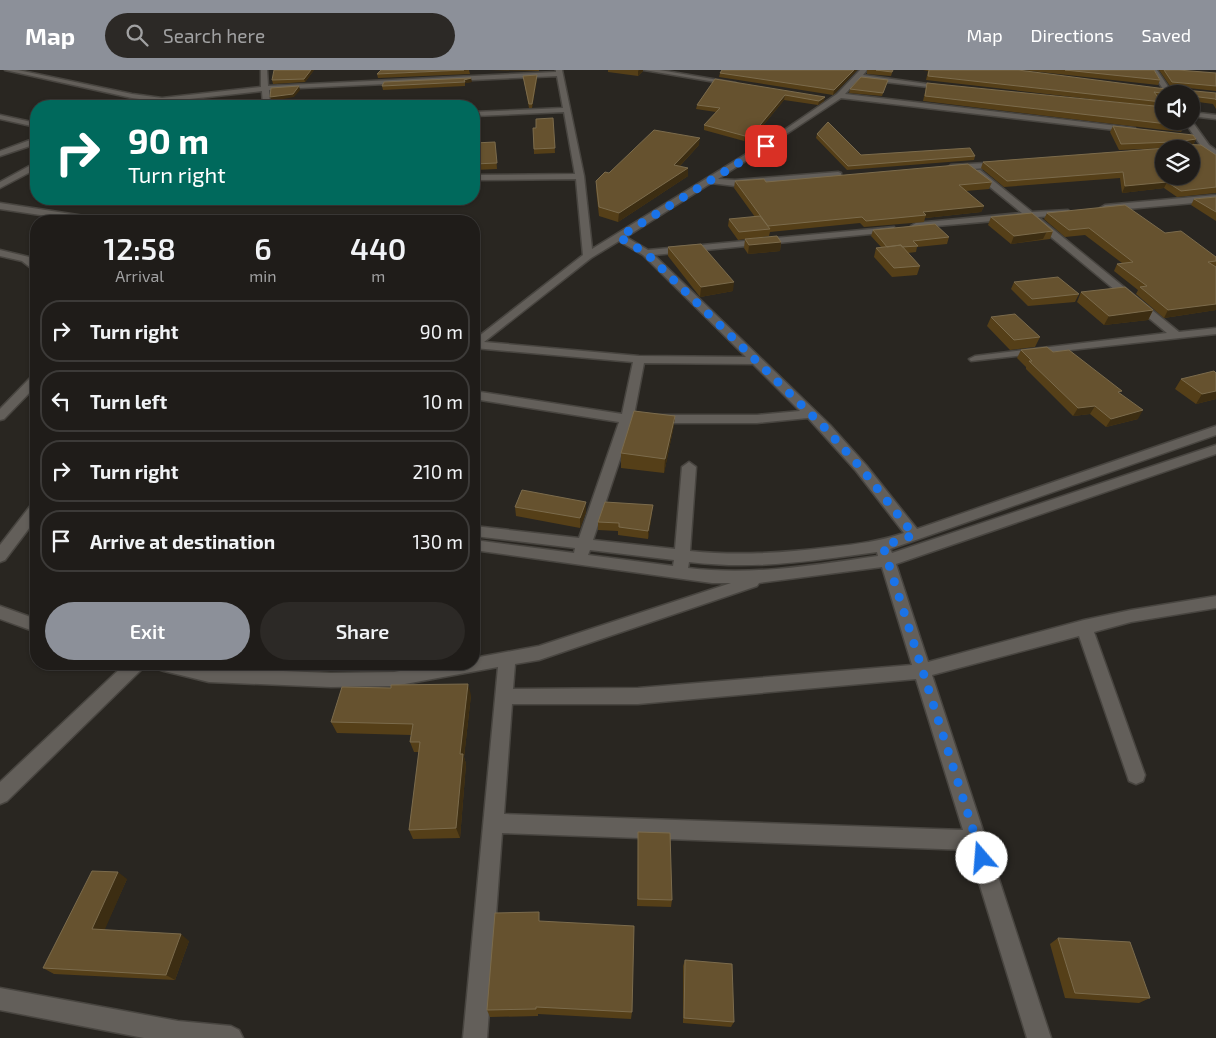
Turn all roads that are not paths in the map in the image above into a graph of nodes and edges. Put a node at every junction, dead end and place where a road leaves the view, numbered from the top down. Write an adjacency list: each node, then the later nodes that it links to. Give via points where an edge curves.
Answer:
1 (8, 70): 8 (street)
2 (35, 70): 8 (street)
3 (264, 70): 13 (street)
4 (423, 70): 10 (street)
5 (647, 70): 11 (street)
6 (1154, 70): 12 (street)
7 (560, 72): 10 (street); 17 (street)
8 (25, 73): 13 (street, via 151,99)
9 (862, 73): 14 (street); 15 (street)
10 (415, 81): 13 (street)
11 (743, 84)
12 (1166, 85)
13 (264, 88): 16 (street)
14 (957, 88)
15 (834, 97): 26 (street); 41 (street)
16 (265, 100)
17 (567, 110): 18 (street); 39 (street)
18 (480, 114)
19 (1200, 115): 21 (street)
20 (0, 117): 22 (street)
21 (1216, 117)
22 (19, 121): 23 (street); 24 (street)
23 (30, 124)
24 (0, 128)
25 (1193, 130): 28 (street)
26 (1140, 131)
27 (1188, 137): 28 (street)
28 (1198, 138): 31 (street)
29 (30, 143): 32 (street)
30 (1216, 146): 31 (street)
31 (1202, 147): 33 (street)
32 (0, 154)
33 (1216, 154)
34 (1008, 163): 35 (street)
35 (970, 166): 36 (street); 48 (street)
36 (940, 168)
37 (30, 169): 42 (street)
38 (852, 174): 41 (street, via 735,183)
39 (580, 176): 40 (street); 52 (street)
40 (480, 178)
41 (712, 181): 49 (street)
42 (0, 186)
43 (1216, 198): 45 (street)
44 (0, 206): 47 (street)
45 (1098, 209)
46 (1078, 210): 48 (street)
47 (58, 215)
48 (1029, 215): 51 (street); 57 (street)
49 (619, 237): 51 (street); 52 (street)
50 (0, 252): 53 (street)
51 (646, 253): 63 (street)
52 (588, 256): 56 (street)
53 (30, 264)
54 (480, 330): 56 (street)
55 (1210, 331): 57 (street); 59 (street)
56 (491, 332): 58 (street)
57 (1177, 336): 62 (street)
58 (480, 340)
59 (1216, 341)
60 (480, 346): 61 (street)
61 (640, 359): 63 (street); 68 (street)
62 (975, 359)
63 (756, 361): 66 (street)
64 (30, 384): 67 (street)
65 (480, 396): 68 (street)
66 (810, 414): 68 (street, via 758,419); 74 (street, via 861,468)
67 (0, 416)
68 (627, 419): 75 (street)
69 (1216, 430): 74 (street)
70 (1216, 449): 77 (street)
71 (689, 468): 79 (street)
72 (30, 517): 78 (street)
73 (480, 532): 75 (street)
74 (914, 535): 77 (street)
75 (585, 545): 79 (street); 80 (street)
76 (480, 546): 80 (street)
77 (885, 554): 79 (street, via 751,561); 82 (street); 92 (street)
78 (0, 556)
79 (682, 557): 81 (street)
80 (579, 560): 81 (street)
81 (680, 573): 82 (street, via 712,577)
82 (767, 577): 87 (street, via 539,652)
83 (1216, 602): 86 (street)
84 (0, 612): 85 (street)
85 (30, 624)
86 (1084, 627): 92 (street); 94 (street)
87 (507, 659): 88 (street); 93 (street)
88 (480, 664)
89 (127, 670): 95 (street)
90 (189, 670): 91 (street, via 210,675 331,680 394,679)
91 (445, 670)
92 (922, 671): 93 (street, via 638,696); 97 (street)
93 (505, 697): 96 (street)
94 (1136, 776)
95 (0, 795)
96 (493, 824): 97 (street); 101 (street)
97 (976, 840): 102 (street)
98 (0, 999): 99 (street)
99 (178, 1035): 100 (street)
100 (231, 1038)
101 (475, 1038)
102 (1039, 1038)

